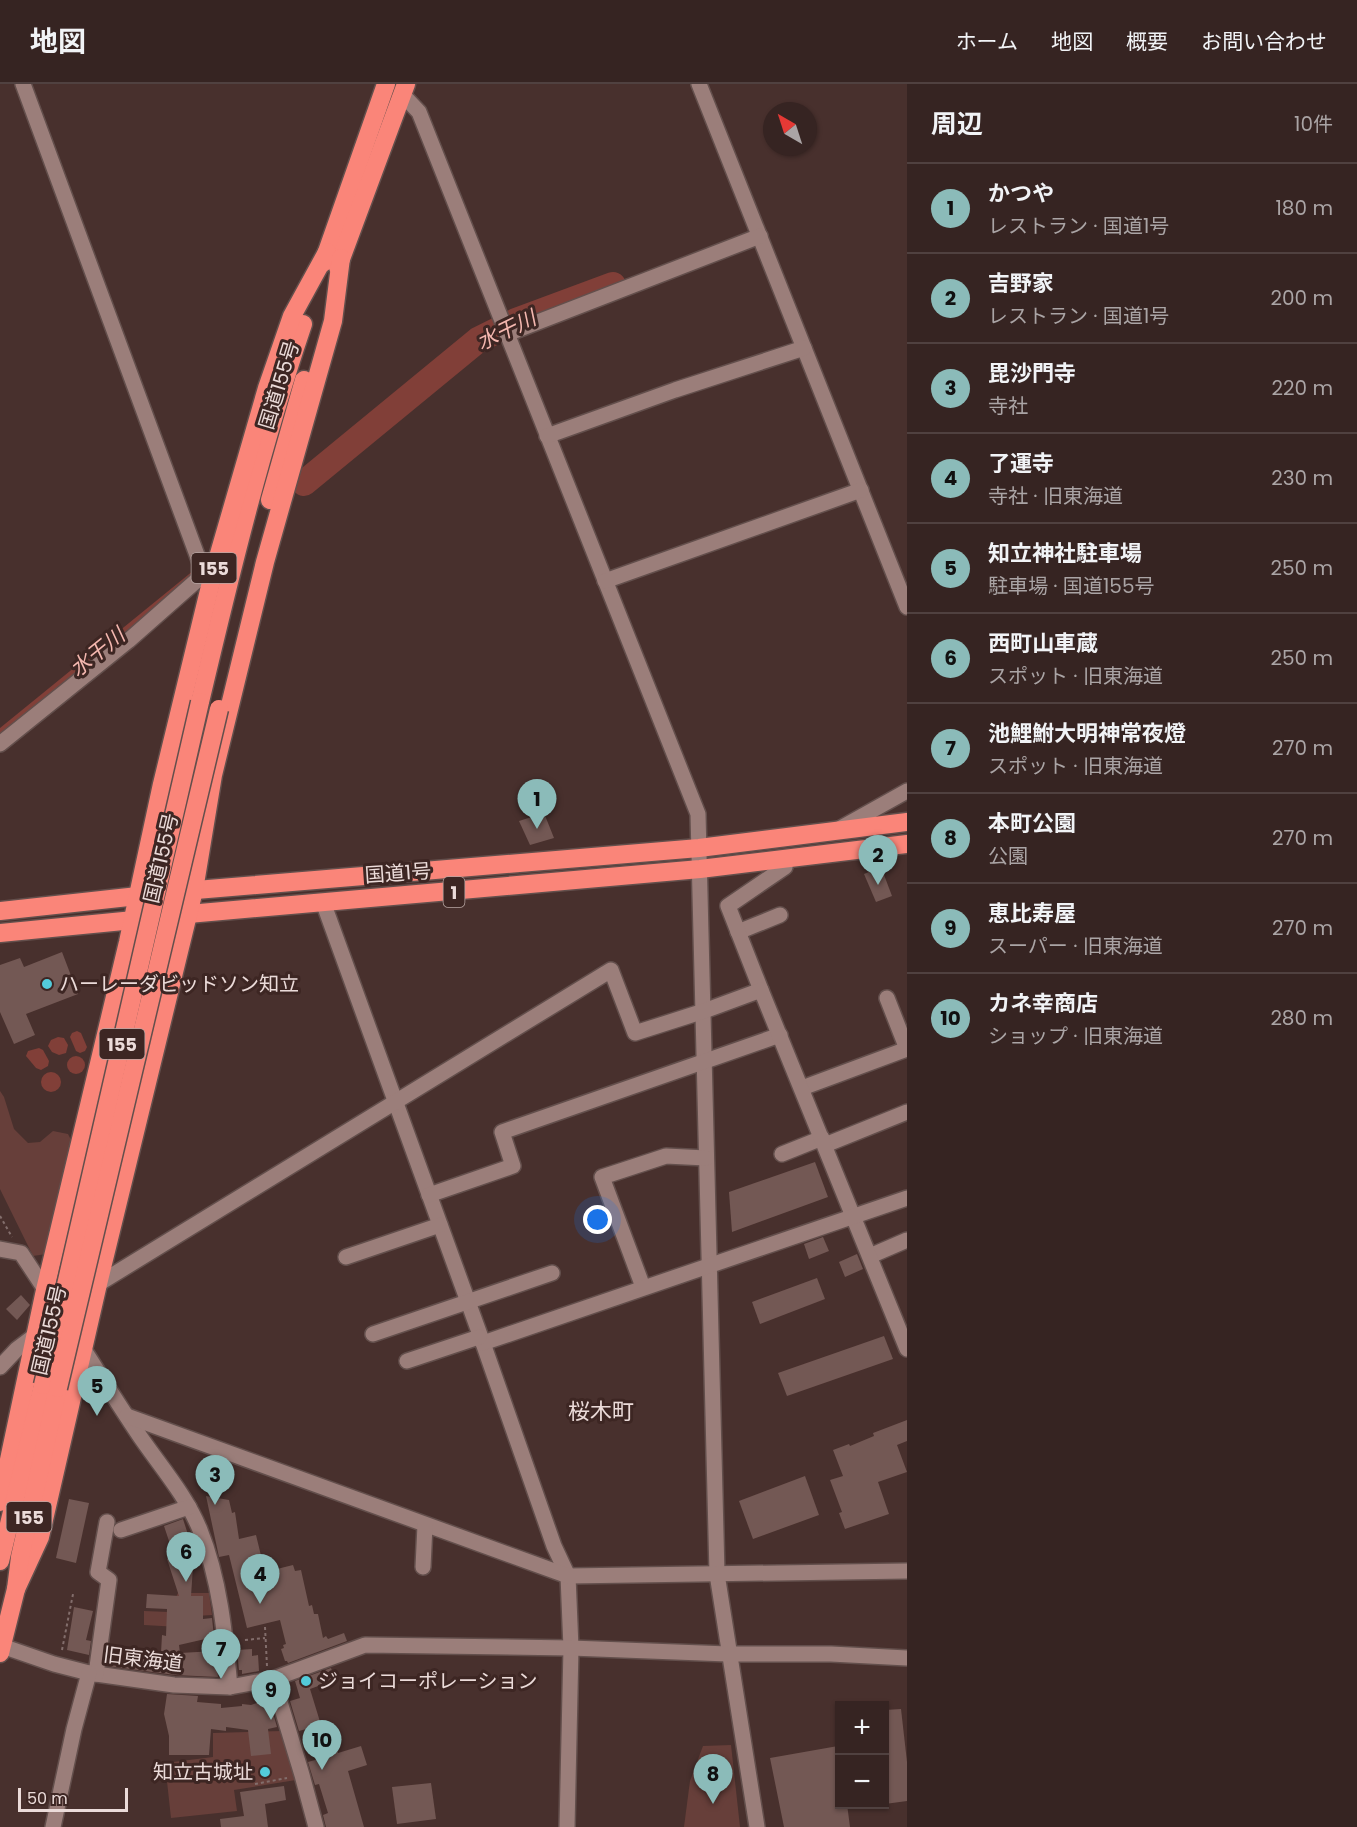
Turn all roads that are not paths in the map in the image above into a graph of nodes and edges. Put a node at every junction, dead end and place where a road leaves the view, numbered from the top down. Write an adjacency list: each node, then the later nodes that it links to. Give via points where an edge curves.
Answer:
1 (23, 84): 11 (street)
2 (386, 84): 6 (highway, 国道155号 / 155)
3 (699, 84): 5 (street)
4 (404, 89): 6 (highway, 国道155号 / 155); 7 (street, via 419,112)
5 (759, 236): 7 (street); 8 (street)
6 (334, 255): 11 (highway, 155, via 292,316); 22 (highway, 155, via 333,321 265,562 213,775); 63 (highway, 国道155号 / 155, bridge, via 253,561); 63 (highway, 国道155号 / 155, bridge, via 272,423 228,585)
7 (507, 334): 9 (street)
8 (804, 348): 9 (street); 10 (street)
9 (547, 436): 12 (street)
10 (861, 490): 12 (street); 13 (street)
11 (208, 576): 14 (street); 23 (highway, 155)
12 (605, 581): 19 (street, via 698,814)
13 (907, 607)
14 (0, 744)
15 (907, 791): 17 (street)
16 (907, 822): 17 (highway, 国道1号 / 1)
17 (837, 830): 19 (highway, 国道1号 / 1)
18 (907, 844): 21 (highway, 国道1号 / 1)
19 (699, 848): 21 (street); 22 (highway, 国道1号 / 1)
20 (785, 867): 29 (street, via 728,906)
21 (700, 869): 24 (highway, 国道1号 / 1); 33 (street)
22 (194, 890): 23 (highway, 国道1号 / 1); 26 (highway, 155)
23 (138, 896): 25 (highway, 国道1号 / 1); 28 (highway, 155)
24 (323, 902): 26 (highway, 国道1号 / 1); 37 (street)
25 (0, 911)
26 (187, 913): 28 (highway, 国道1号 / 1); 52 (highway, 155)
27 (780, 915): 29 (street)
28 (133, 920): 30 (highway, 国道1号 / 1); 54 (highway, 155)
29 (738, 932): 31 (street)
30 (0, 933)
31 (761, 990): 33 (street); 34 (street)
32 (888, 998): 36 (street, via 907,1049)
33 (704, 1011): 35 (street); 37 (street, via 635,1033 611,970)
34 (780, 1035): 35 (street); 36 (street)
35 (705, 1061): 41 (street); 42 (street, via 502,1132 513,1166)
36 (802, 1088): 39 (street)
37 (396, 1104): 42 (street); 52 (street)
38 (907, 1112): 39 (street)
39 (823, 1141): 40 (street); 44 (street)
40 (782, 1154)
41 (706, 1158): 50 (street); 53 (street, via 666,1156 602,1177)
42 (429, 1195): 45 (street)
43 (907, 1198): 44 (street)
44 (854, 1217): 48 (street); 50 (street)
45 (440, 1225): 49 (street); 55 (street)
46 (907, 1240): 48 (street)
47 (0, 1249): 54 (street, via 21,1253)
48 (870, 1256): 60 (street)
49 (346, 1257)
50 (708, 1266): 53 (street); 73 (street)
51 (552, 1273): 55 (street)
52 (98, 1284): 59 (highway, 155)
53 (643, 1287): 58 (street)
54 (45, 1290): 56 (highway, 155); 59 (street)
55 (467, 1302): 57 (street); 58 (street)
56 (37, 1334): 62 (street); 65 (highway, 155)
57 (374, 1334)
58 (481, 1340): 61 (street); 74 (street)
59 (83, 1348): 64 (street, via 105,1390); 75 (highway, 155, via 40,1537)
60 (907, 1349)
61 (407, 1361)
62 (0, 1367)
63 (51, 1386): 70 (highway, 国道155号 / 155); 75 (highway, 国道155号 / 155)
64 (127, 1416): 66 (street, via 134,1436); 68 (street)
65 (0, 1502)
66 (189, 1507): 69 (street); 82 (street, via 210,1558 225,1628)
67 (107, 1522): 80 (street, via 98,1572 108,1580)
68 (425, 1525): 71 (street); 74 (street)
69 (121, 1530)
70 (0, 1561)
71 (423, 1567)
72 (907, 1571): 73 (street)
73 (717, 1574): 74 (street); 78 (street)
74 (568, 1576): 76 (street)
75 (16, 1589): 77 (highway, 国道155号 / 155)
76 (571, 1647): 78 (street, 旧東海道); 81 (street, 旧東海道, via 365,1646); 85 (street)
77 (1, 1649): 80 (street, 旧東海道)
78 (729, 1654): 79 (street, 旧東海道); 86 (street)
79 (907, 1658)
80 (92, 1674): 82 (street, 旧東海道, via 174,1685); 83 (street, via 74,1729)
81 (270, 1680): 82 (street, 旧東海道); 84 (street)
82 (231, 1687)
83 (53, 1827)
84 (316, 1827)
85 (567, 1827)
86 (757, 1827)

